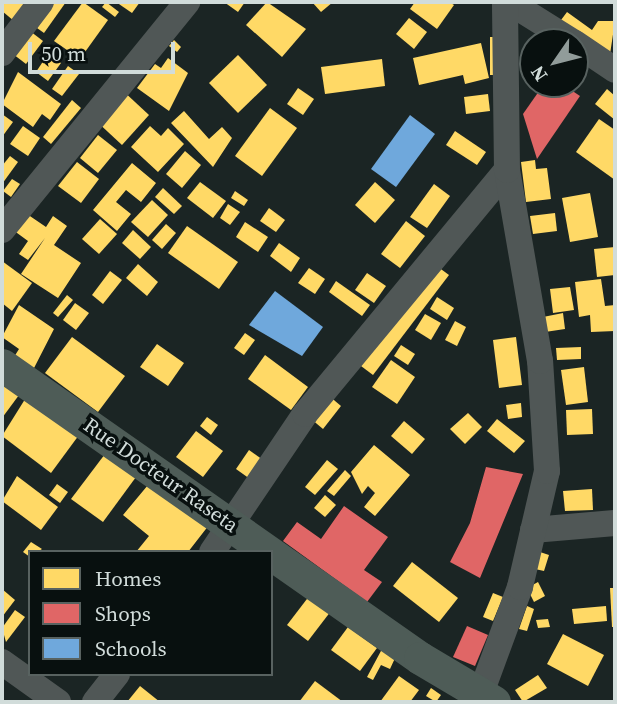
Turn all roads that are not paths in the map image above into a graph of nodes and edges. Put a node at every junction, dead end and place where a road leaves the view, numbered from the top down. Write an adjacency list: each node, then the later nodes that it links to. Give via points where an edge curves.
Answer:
1 (41, 2): 6 (street)
2 (187, 2): 9 (street)
3 (507, 2): 4 (street); 8 (street)
4 (549, 28)
5 (589, 49): 7 (street)
6 (2, 52)
7 (610, 58)
8 (506, 170): 12 (street, via 304,414); 13 (street, via 540,361 547,471)
9 (2, 230)
10 (2, 365): 12 (main road, Rue Docteur Raseta)
11 (615, 523): 13 (street)
12 (233, 524): 14 (street); 15 (main road, Rue Docteur Raseta)
13 (533, 530): 19 (street)
14 (214, 550)
15 (269, 550)
16 (273, 553): 19 (main road, Rue Docteur Raseta, via 420,658)
17 (2, 662): 20 (street)
18 (116, 676): 21 (street)
19 (488, 698)
20 (58, 702)
21 (96, 702)

